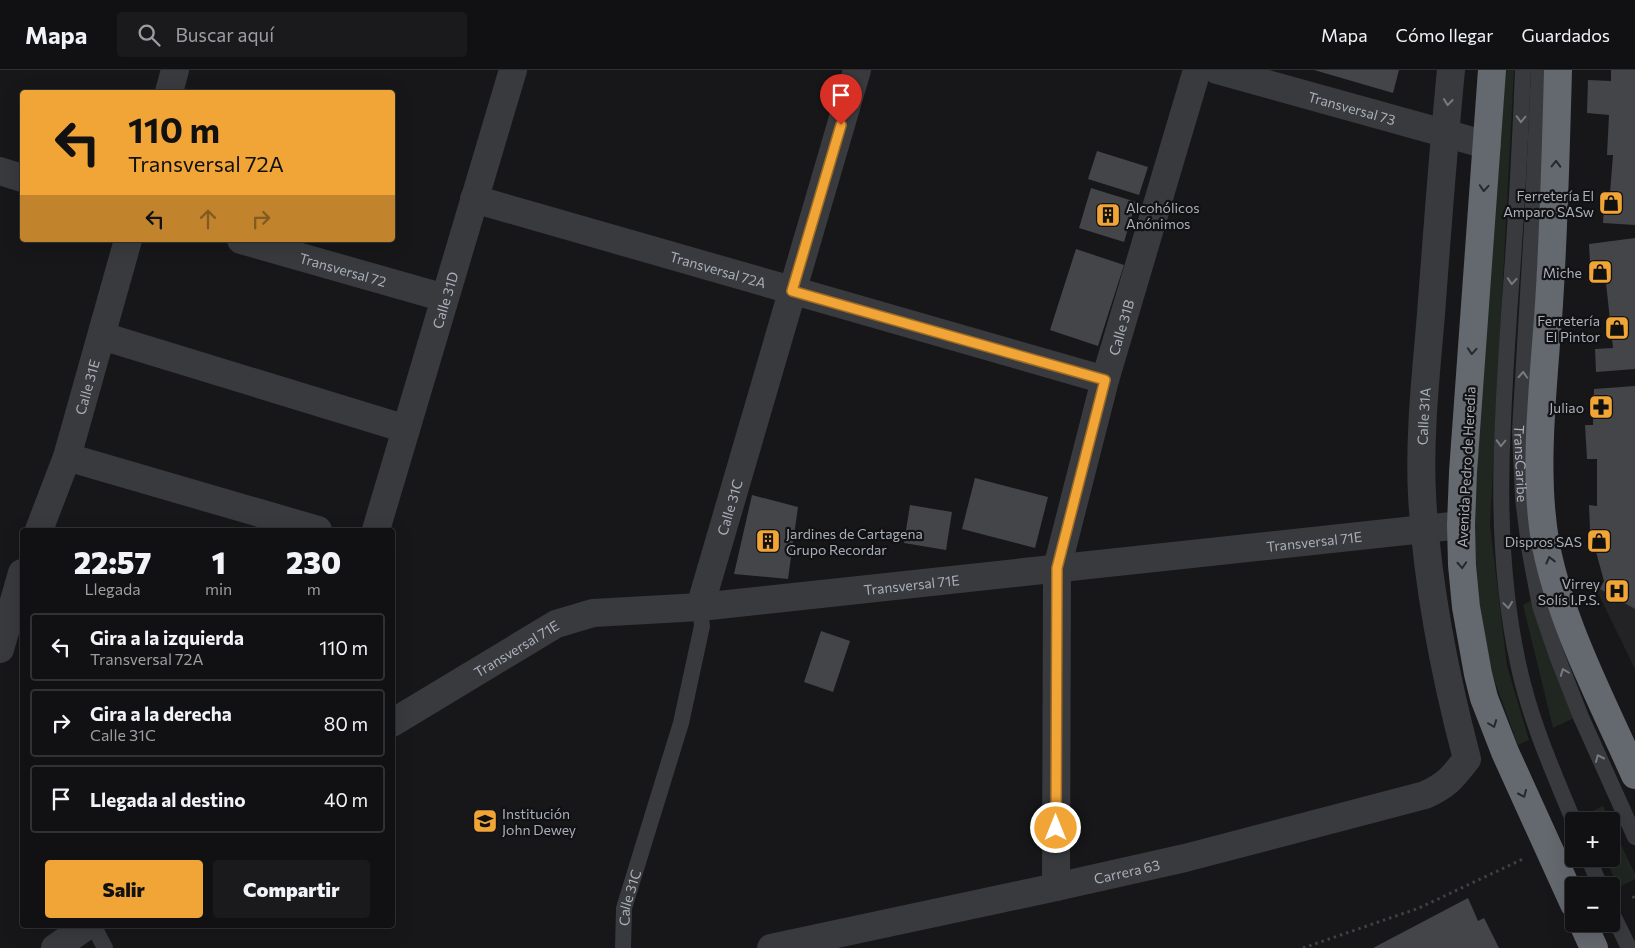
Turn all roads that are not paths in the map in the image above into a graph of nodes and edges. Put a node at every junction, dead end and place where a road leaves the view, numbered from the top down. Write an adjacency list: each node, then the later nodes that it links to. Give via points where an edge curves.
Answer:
1 (175, 70): 11 (street)
2 (513, 70): 16 (street, Calle 31D)
3 (857, 70): 19 (street, Calle 31C)
4 (1197, 70): 22 (street, Calle 31B)
5 (1217, 70): 12 (street, Transversal 73)
6 (1451, 70): 12 (street, Calle 31A, one-way to 12)
7 (1492, 70): 13 (highway, Avenida Pedro de Heredia)
8 (1523, 70): 38 (lane, TransCaribe, one-way to 38, via 1502,413 1500,510 1506,588 1526,697 1538,737)
9 (1539, 70): 34 (lane, TransCaribe, one-way to 9, via 1557,656 1540,606 1523,498 1520,431)
10 (1558, 70): 34 (highway, one-way to 10, via 1546,545 1542,506 1541,421 1554,230)
11 (170, 90)
12 (1445, 134): 13 (street, Transversal 73); 29 (street, Calle 31A, via 1424,405 1422,484)
13 (1487, 145): 25 (highway, Avenida Pedro de Heredia, one-way to 25)
14 (0, 171): 15 (street)
15 (20, 177)
16 (474, 199): 19 (street, Transversal 72A); 20 (street, Calle 31D)
17 (127, 242): 21 (street, Calle 31E)
18 (248, 242): 20 (street, Transversal 72)
19 (792, 291): 22 (street, Transversal 72A); 32 (street, Calle 31C)
20 (445, 298): 23 (street, Calle 31D)
21 (102, 336): 23 (street); 24 (street, Calle 31E)
22 (1105, 380): 30 (street, Calle 31B)
23 (406, 429): 28 (street, Calle 31D)
24 (67, 457): 26 (street, Calle 31E); 27 (street)
25 (1461, 525): 29 (street, Transversal 71E); 41 (highway, Avenida Pedro de Heredia, one-way to 41, via 1465,598 1484,698 1537,845)
26 (40, 528)
27 (311, 528)
28 (377, 528)
29 (1425, 529): 30 (street, Transversal 71E); 36 (street, Calle 31A, via 1430,583 1450,698)
30 (1057, 568): 32 (street, Transversal 71E); 40 (street, Calle 31B)
31 (16, 575): 33 (street)
32 (700, 607): 35 (street, Transversal 71E, via 593,613 556,624); 48 (lane, Calle 31C, via 702,626 681,723 624,908)
33 (0, 649)
34 (1592, 710): 37 (highway); 39 (lane, TransCaribe, one-way to 34, via 1617,798)
35 (395, 716)
36 (1467, 759): 40 (street, Carrera 63, via 1451,780 1425,795 1194,856)
37 (1635, 775)
38 (1569, 812)
39 (1635, 837)
40 (1056, 887): 49 (street, Carrera 63)
41 (1565, 890)
42 (84, 928): 46 (street)
43 (95, 928): 47 (lane)
44 (1620, 930): 51 (lane)
45 (1587, 932): 50 (highway)
46 (55, 948)
47 (105, 948)
48 (623, 948)
49 (771, 948)
50 (1594, 948)
51 (1629, 948)

